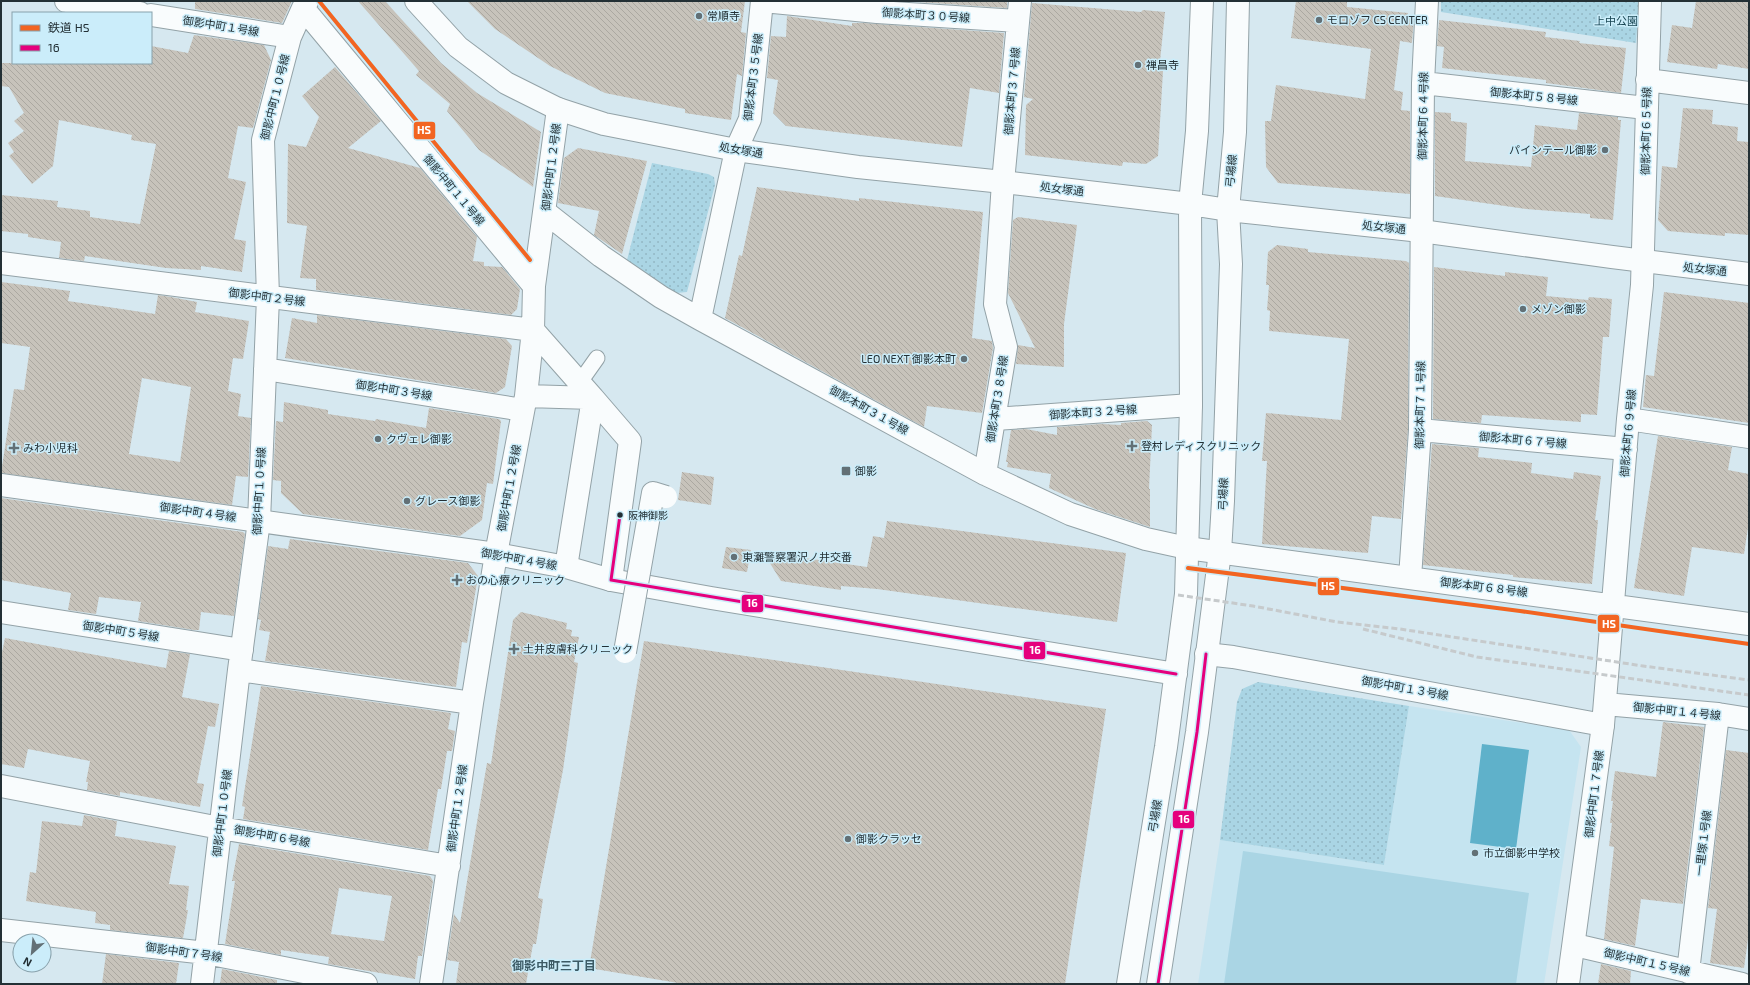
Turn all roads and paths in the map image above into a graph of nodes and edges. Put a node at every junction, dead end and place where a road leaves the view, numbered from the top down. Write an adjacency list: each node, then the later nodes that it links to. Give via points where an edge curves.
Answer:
1 (66, 1): 10 (street)
2 (416, 1): 17 (street, 処女塚通, via 458,47 506,83)
3 (762, 1): 9 (street, 御影本町３０号線); 18 (street, 御影本町３５号線, via 750,120)
4 (1202, 1): 20 (street, 弓場線, via 1197,131)
5 (1238, 1): 21 (street, 弓場線, via 1235,132)
6 (1427, 1): 14 (street, 御影本町６４号線)
7 (1650, 1): 13 (street, 御影本町６５号線)
8 (302, 4): 12 (street, 御影中町１０号線); 27 (street, 御影中町１１号線)
9 (1019, 11): 19 (street, 御影本町３７号線)
10 (134, 12)
11 (152, 15): 12 (street, 御影中町１号線)
12 (290, 37): 28 (street, 御影中町１０号線, via 263,140)
13 (1647, 80): 15 (street); 16 (street, 御影本町６５号線)
14 (1423, 83): 16 (street, 御影本町５８号線); 23 (street, 御影本町６４号線)
15 (1749, 93)
16 (1646, 108): 24 (street, 御影本町６５号線)
17 (558, 109): 18 (street, 処女塚通, via 604,124); 22 (street, 御影中町１２号線)
18 (736, 150): 19 (street, 処女塚通, via 858,167); 29 (street, 御影本町３５号線)
19 (1003, 182): 20 (street, 処女塚通); 36 (street, 御影本町３８号線, via 995,304 1006,347)
20 (1190, 204): 21 (street, 処女塚通); 35 (street, 弓場線)
21 (1228, 210): 23 (street, 処女塚通); 46 (street, 弓場線, via 1231,264)
22 (545, 212): 27 (street, 御影中町１２号線); 29 (street, 御影本町３１号線, via 644,293)
23 (1421, 231): 24 (street, 処女塚通); 38 (street, 御影本町７１号線)
24 (1643, 261): 26 (street, 処女塚通); 37 (street, 御影本町６９号線)
25 (1, 263): 28 (street, 御影中町２号線)
26 (1749, 274)
27 (534, 286): 30 (street, 御影中町１２号線)
28 (268, 297): 30 (street, 御影中町２号線); 32 (street, 御影中町１０号線)
29 (700, 319): 41 (street, 御影本町３１号線)
30 (533, 330): 33 (street); 34 (street, 御影中町１２号線)
31 (597, 358): 33 (lane)
32 (265, 369): 34 (street, 御影中町３号線); 44 (street, 御影中町１０号線)
33 (586, 390): 34 (street, 御影中町３号線); 48 (street); 50 (street, via 630,441)
34 (524, 403): 47 (street, 御影中町１２号線)
35 (1191, 405): 36 (street, 御影本町３２号線); 45 (street, 弓場線)
36 (995, 418): 41 (street, 御影本町３８号線)
37 (1628, 419): 39 (street); 40 (street, 御影本町６９号線)
38 (1420, 430): 40 (street, 御影本町６７号線); 49 (street, 御影本町７１号線)
39 (1749, 437)
40 (1626, 449): 51 (street, 御影本町６９号線)
41 (985, 474): 45 (street, 御影本町３１号線, via 1070,514 1146,539)
42 (1, 485): 44 (street, 御影中町４号線)
43 (666, 497): 54 (street, bridge, via 653,493)
44 (259, 521): 47 (street, 御影中町４号線); 56 (street, 御影中町１０号線)
45 (1187, 548): 46 (street, 御影本町３１号線); 57 (street, 弓場線, via 1186,594)
46 (1220, 552): 49 (street, 御影本町６８号線); 55 (street, 弓場線)
47 (496, 554): 48 (street, 御影中町４号線); 58 (street, 御影中町１２号線)
48 (566, 567): 50 (street, 御影中町４号線)
49 (1410, 578): 51 (street, 御影本町６８号線)
50 (611, 580): 57 (street, 御影中町４号線)
51 (1614, 604): 53 (street, 御影本町６８号線); 59 (street, 御影中町１７号線)
52 (1, 612): 56 (street, 御影中町５号線)
53 (1749, 624)
54 (625, 652)
55 (1206, 654): 57 (street); 59 (street, 御影中町１３号線); 73 (street, 弓場線, via 1197,732)
56 (240, 660): 58 (street, 御影中町５号線); 63 (street, 御影中町１０号線)
57 (1176, 674): 72 (street, 弓場線)
58 (472, 703): 64 (street, 御影中町１２号線)
59 (1604, 714): 60 (street, 御影中町１４号線); 66 (street, 御影中町１７号線)
60 (1718, 714): 61 (street, 御影中町１４号線); 68 (street, 一里塚１号線)
61 (1749, 720)
62 (1, 786): 63 (street, 御影中町６号線)
63 (220, 828): 64 (street, 御影中町６号線); 67 (street, 御影中町１０号線)
64 (449, 866): 71 (street, 御影中町１２号線)
65 (1, 930): 67 (street, 御影中町７号線)
66 (1575, 945): 68 (street, 御影中町１５号線); 74 (street, 御影中町１７号線)
67 (206, 953): 69 (street, 御影中町１０号線); 70 (street, 御影中町７号線)
68 (1688, 972): 75 (street, 御影中町１５号線)
69 (202, 984)
70 (366, 984)
71 (431, 984)
72 (1128, 984)
73 (1158, 984)
74 (1568, 984)
75 (1742, 984)

